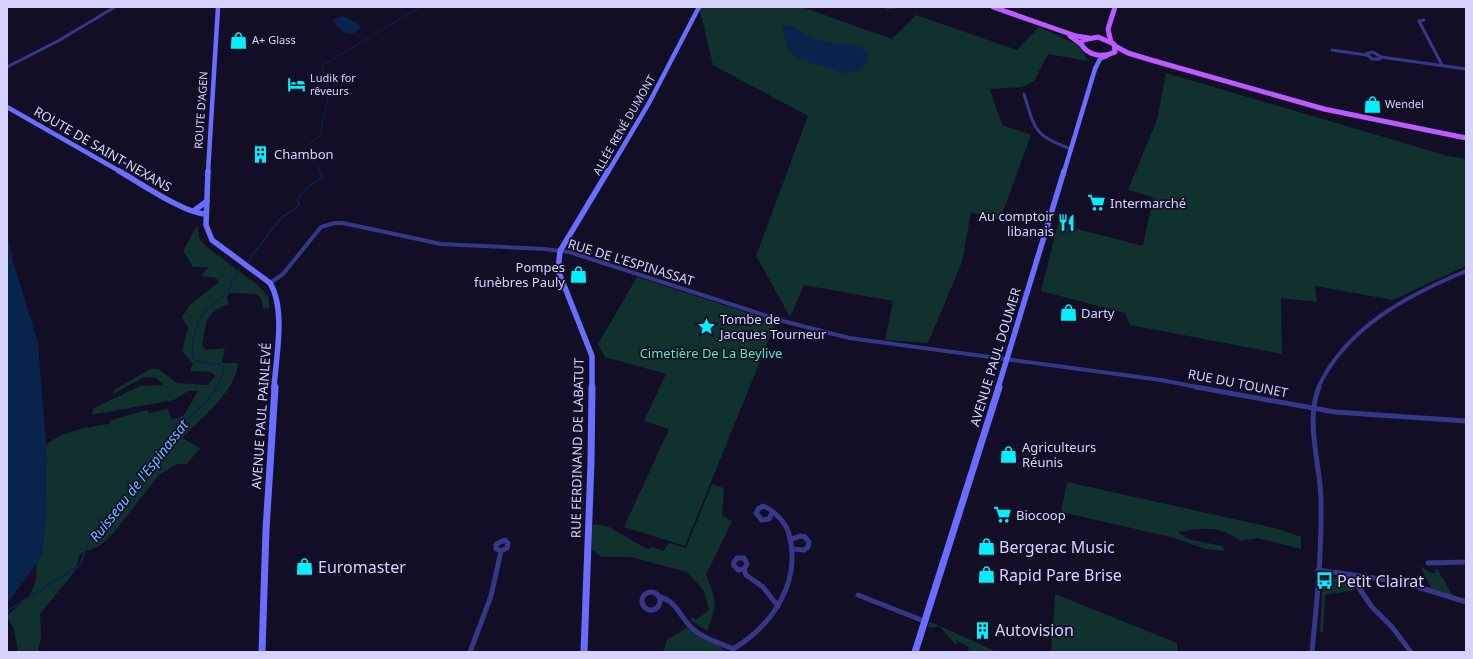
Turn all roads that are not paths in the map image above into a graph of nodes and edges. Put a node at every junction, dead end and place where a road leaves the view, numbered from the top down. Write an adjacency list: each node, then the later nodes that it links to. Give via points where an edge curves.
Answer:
1 (116, 7): 22 (street, via 64,38)
2 (218, 7): 29 (main road, ROUTE D'AGEN)
3 (699, 7): 32 (main road, ALLÉE RENÉ DUMONT, via 649,103)
4 (887, 7): 5 (street)
5 (894, 7)
6 (988, 7): 13 (main road, via 1052,29 1072,37)
7 (993, 7): 11 (main road, via 1076,36)
8 (1115, 7): 10 (main road)
9 (1424, 20): 21 (street, via 1419,21)
10 (1108, 28): 11 (main road, via 1101,35); 12 (main road)
11 (1091, 37): 12 (main road); 13 (main road, via 1083,40)
12 (1111, 42): 14 (main road)
13 (1081, 44): 16 (main road)
14 (1115, 46): 17 (main road, via 1116,49); 20 (main road)
15 (1332, 50): 18 (street)
16 (1089, 53): 17 (main road); 23 (main road)
17 (1109, 55): 20 (main road, via 1127,55); 23 (main road, via 1100,59)
18 (1366, 55): 19 (street, via 1376,60); 19 (street, via 1373,52)
19 (1381, 57): 21 (street)
20 (1151, 60): 27 (main road, via 1293,102)
21 (1442, 65): 24 (street)
22 (7, 67)
23 (1095, 69): 28 (main road, AVENUE PAUL DOUMER)
24 (1466, 69)
25 (1024, 94): 28 (street, via 1036,131 1046,140)
26 (7, 107): 30 (main road, ROUTE DE SAINT-NEXANS)
27 (1466, 138)
28 (1071, 149): 35 (main road, AVENUE PAUL DOUMER)
29 (207, 201): 30 (main road); 31 (main road, ROUTE D'AGEN)
30 (192, 210): 31 (main road, ROUTE DE SAINT-NEXANS)
31 (206, 213): 34 (main road, AVENUE PAUL PAINLEVÉ, via 206,225 212,240)
32 (560, 251): 34 (street, RUE DE L'ESPINASSAT, via 441,244 335,223 321,227 283,274); 35 (street, RUE DE L'ESPINASSAT, via 817,331 849,338); 55 (main road, RUE FERDINAND DE LABATUT, via 558,270 592,356)
33 (1466, 271): 36 (street, via 1401,300 1361,328 1326,371 1315,400)
34 (270, 284): 53 (main road, AVENUE PAUL PAINLEVÉ, via 278,302 279,324)
35 (1007, 360): 36 (street, RUE DU TOUNET, via 1161,380); 51 (main road, AVENUE PAUL DOUMER)
36 (1315, 409): 37 (street, RUE DU TOUNET); 45 (street, via 1321,496)
37 (1466, 421)
38 (772, 513): 39 (street, via 780,517 787,527)
39 (790, 540): 40 (street); 40 (street, via 800,536 806,537 809,542 804,550)
40 (792, 550): 50 (street, via 792,566)
41 (501, 551): 54 (street, via 491,596)
42 (1466, 562): 43 (street)
43 (1428, 563)
44 (744, 569): 50 (street, via 746,575 763,587)
45 (1318, 570): 46 (street); 57 (street)
46 (1350, 575): 49 (street, via 1402,582); 58 (street, via 1372,607 1392,627)
47 (858, 595): 51 (street)
48 (660, 597): 52 (street, via 673,602 692,628 701,635)
49 (1466, 602)
50 (778, 606): 52 (street, via 765,624)
51 (924, 621): 56 (main road, AVENUE PAUL DOUMER)
52 (733, 650)
53 (262, 652)
54 (470, 652)
55 (584, 652)
56 (915, 652)
57 (1312, 652)
58 (1411, 652)

